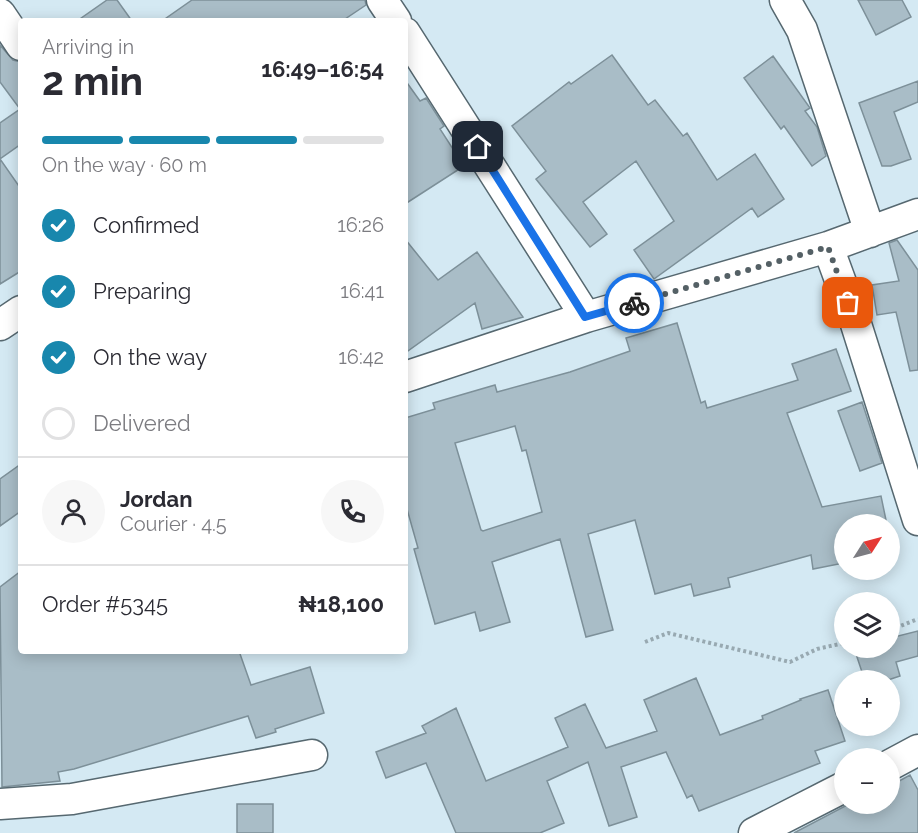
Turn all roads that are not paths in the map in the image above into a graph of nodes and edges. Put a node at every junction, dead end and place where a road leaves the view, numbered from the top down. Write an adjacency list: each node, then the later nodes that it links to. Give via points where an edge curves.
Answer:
1 (382, 0): 4 (street)
2 (785, 0): 8 (street, via 802,30)
3 (0, 14): 6 (street)
4 (394, 18)
5 (408, 38): 10 (street)
6 (18, 41)
7 (918, 214): 8 (street)
8 (870, 232): 9 (street)
9 (828, 247): 10 (street); 12 (street)
10 (585, 317): 11 (street)
11 (408, 376)
12 (918, 520)
13 (918, 750): 15 (street)
14 (312, 755): 17 (street, via 72,799)
15 (900, 760)
16 (834, 792): 18 (street)
17 (0, 804)
18 (754, 833)

